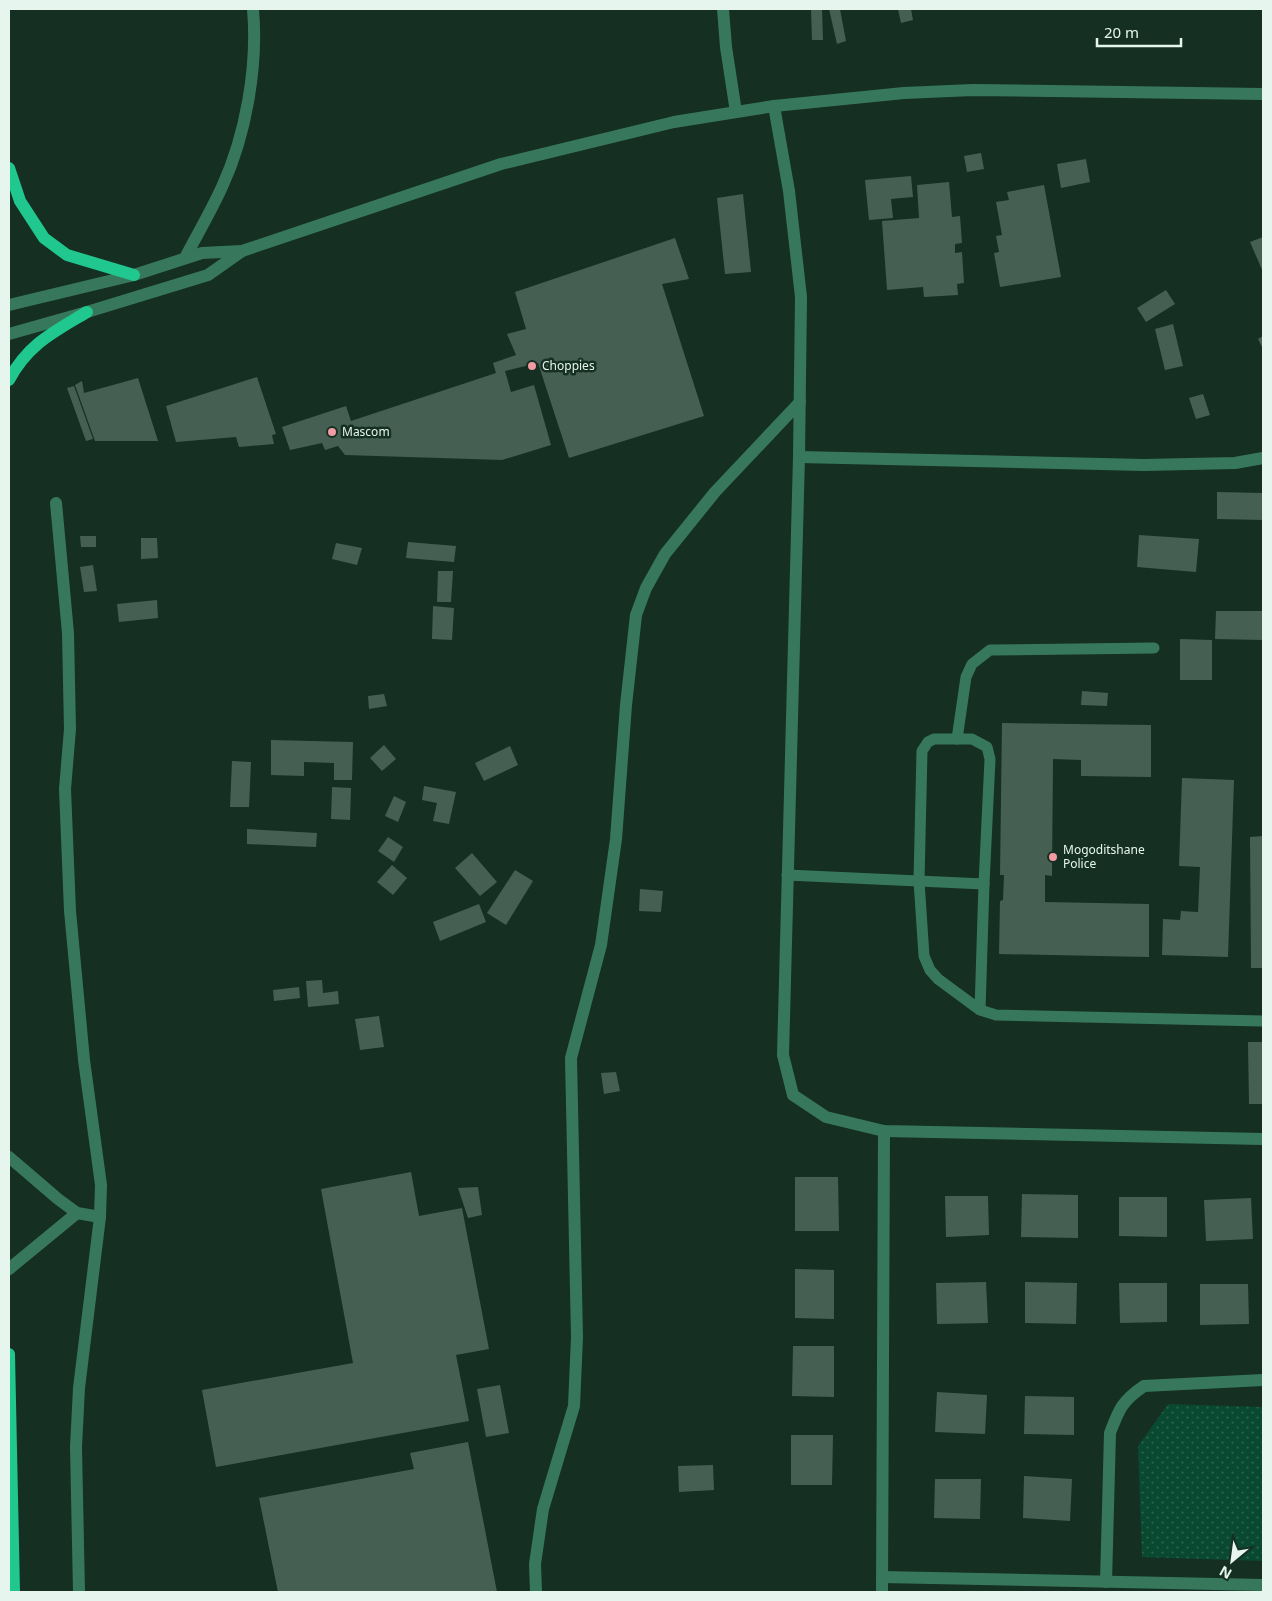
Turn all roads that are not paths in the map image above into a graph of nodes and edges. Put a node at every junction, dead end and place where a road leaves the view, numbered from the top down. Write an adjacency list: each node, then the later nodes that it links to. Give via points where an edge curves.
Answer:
1 (253, 9): 8 (street, via 252,79 237,148 222,187)
2 (723, 9): 5 (street)
3 (1263, 94): 4 (street, via 973,90 904,93)
4 (774, 106): 5 (street); 14 (street, via 789,191 801,297)
5 (736, 112): 7 (street, via 674,122 501,164)
6 (9, 168): 9 (main road, via 20,201 44,238 67,255)
7 (242, 251): 8 (street, via 202,253); 11 (street, via 208,275)
8 (185, 258): 9 (street)
9 (134, 275): 10 (street)
10 (9, 305)
11 (88, 312): 12 (street); 13 (main road, via 41,340)
12 (9, 334)
13 (9, 380)
14 (800, 402): 15 (street); 38 (street, via 715,492 665,554 646,588 636,616 616,839 601,945 571,1058 578,1337 574,1406 543,1509 535,1564)
15 (799, 457): 16 (street, via 1144,465 1235,463); 20 (street)
16 (1263, 458)
17 (56, 503): 29 (street, via 68,633 70,729 65,789 70,911 84,1060 101,1186)
18 (1154, 648): 19 (lane, via 990,650 972,664 966,677)
19 (957, 739): 21 (lane, via 928,742 922,751); 22 (lane, via 980,742 987,747 990,759)
20 (788, 875): 21 (lane); 25 (street, via 783,1055 793,1095 826,1117)
21 (919, 881): 22 (lane); 23 (lane, via 924,956 930,970)
22 (984, 884): 23 (lane)
23 (980, 1010): 24 (lane, via 996,1015)
24 (1263, 1020)
25 (884, 1130): 26 (street); 33 (street)
26 (1263, 1139)
27 (9, 1157): 28 (street)
28 (77, 1213): 29 (street); 30 (street)
29 (100, 1216): 37 (street, via 79,1388 76,1447)
30 (9, 1269)
31 (9, 1354): 36 (main road)
32 (1263, 1380): 34 (street, via 1144,1386 1128,1396 1110,1433)
33 (882, 1578): 34 (street); 39 (street)
34 (1106, 1582): 35 (street)
35 (1263, 1585)
36 (14, 1592)
37 (79, 1592)
38 (536, 1592)
39 (882, 1592)

